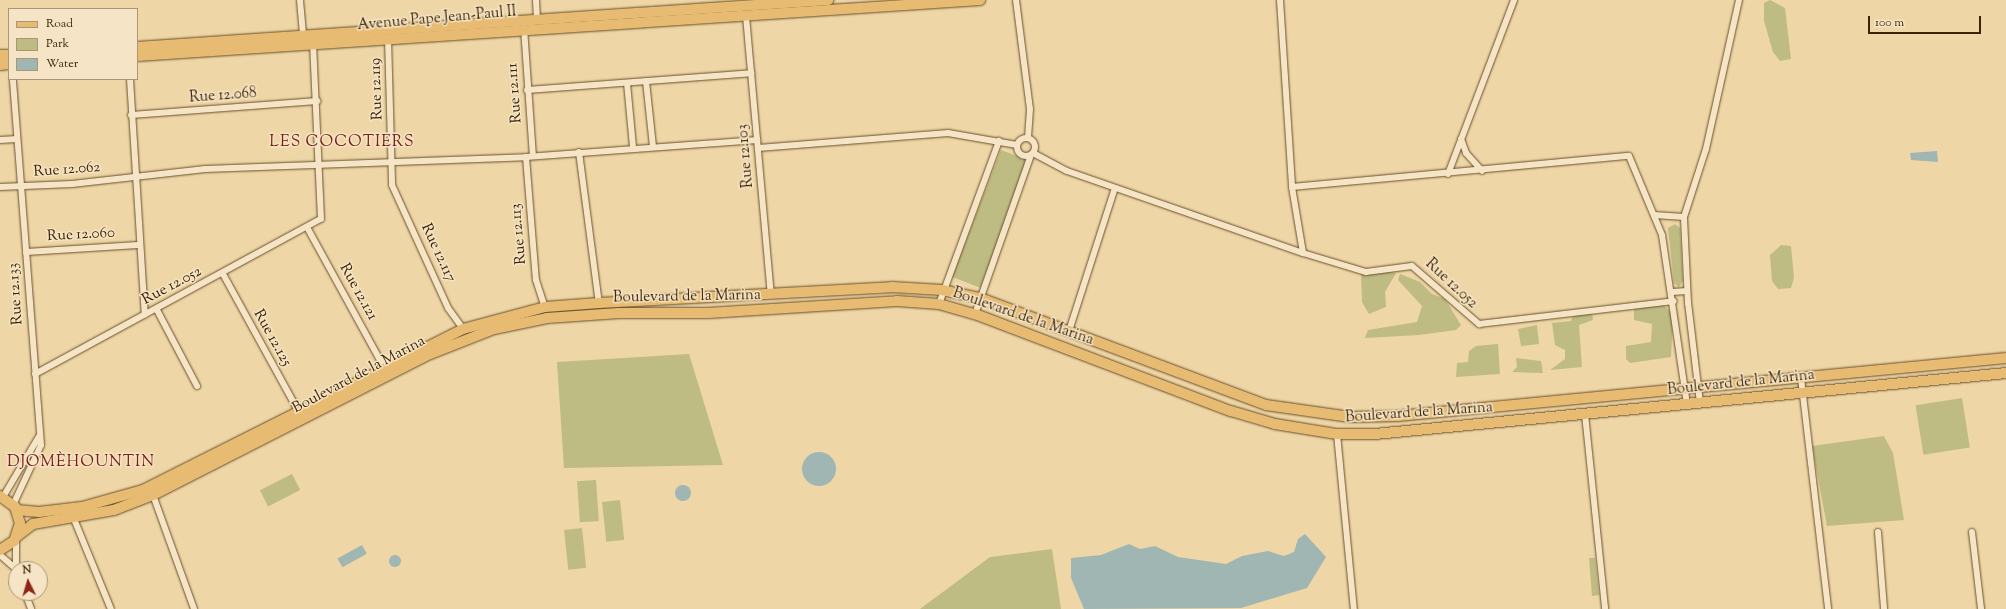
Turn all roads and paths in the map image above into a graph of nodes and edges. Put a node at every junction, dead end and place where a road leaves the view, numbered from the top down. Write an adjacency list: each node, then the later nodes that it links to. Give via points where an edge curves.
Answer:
1 (300, 0): 16 (street)
2 (536, 0): 13 (street)
3 (828, 0): 10 (main road, Avenue Pape Jean-Paul II)
4 (980, 0): 12 (main road, Avenue Pape Jean-Paul II)
5 (1016, 0): 27 (street, via 1029,102)
6 (1280, 0): 49 (street)
7 (1509, 0): 11 (street)
8 (1514, 0): 11 (street)
9 (1739, 0): 52 (street, via 1706,149)
10 (775, 2): 13 (main road, Avenue Pape Jean-Paul II)
11 (1511, 8): 29 (street)
12 (746, 16): 14 (main road, Avenue Pape Jean-Paul II); 19 (street, Rue 12.103)
13 (537, 17): 16 (main road, Avenue Pape Jean-Paul II)
14 (524, 28): 15 (main road, Avenue Pape Jean-Paul II); 24 (street, Rue 12.111)
15 (388, 38): 16 (main road, Avenue Pape Jean-Paul II); 41 (street, Rue 12.119)
16 (306, 42): 17 (main road, Avenue Pape Jean-Paul II); 18 (main road, Avenue Pape Jean-Paul II); 25 (street)
17 (138, 47)
18 (138, 56)
19 (751, 73): 22 (street); 31 (street, Rue 12.103)
20 (13, 80): 28 (street, Rue 12.133)
21 (130, 80): 26 (street)
22 (646, 81): 23 (street); 34 (street)
23 (627, 83): 24 (street); 35 (street)
24 (528, 90): 39 (street, Rue 12.111)
25 (317, 101): 26 (street, Rue 12.068); 42 (street)
26 (131, 116): 45 (street)
27 (1028, 138): 33 (street, via 1021,139); 38 (street, via 1034,142)
28 (17, 139): 30 (street); 47 (street, Rue 12.133)
29 (1461, 139): 43 (street, via 1469,157); 44 (street)
30 (0, 140)
31 (757, 140): 34 (street, Rue 12.062); 36 (street, Rue 12.103)
32 (999, 142): 33 (street); 36 (street, via 948,133); 58 (street)
33 (1017, 145): 38 (street, via 1020,155)
34 (653, 146): 35 (street, Rue 12.062)
35 (633, 147): 37 (street, Rue 12.062)
36 (758, 148): 61 (street, Rue 12.103)
37 (579, 152): 39 (street, Rue 12.062); 64 (street)
38 (1032, 154): 50 (street, Rue 12.052, via 1067,171); 62 (street)
39 (533, 156): 40 (street, Rue 12.062)
40 (526, 157): 41 (street, Rue 12.062); 66 (street, Rue 12.113, via 536,280)
41 (392, 162): 42 (street, Rue 12.062); 46 (street, Rue 12.119)
42 (319, 163): 45 (street, Rue 12.062, via 205,169); 53 (street, Rue 12.052, via 321,219)
43 (1482, 171): 44 (street); 51 (street, via 1629,156)
44 (1448, 174): 49 (street)
45 (136, 177): 47 (street, Rue 12.062); 54 (street)
46 (392, 185): 70 (street, Rue 12.117, via 448,308)
47 (20, 186): 48 (street, Rue 12.062); 55 (street, Rue 12.133)
48 (0, 187)
49 (1292, 187): 56 (street)
50 (1115, 188): 56 (street, Rue 12.052); 71 (street)
51 (1654, 215): 52 (street); 60 (street, via 1662,235)
52 (1684, 217): 59 (street)
53 (308, 228): 57 (street, Rue 12.052); 73 (street, Rue 12.121)
54 (138, 245): 55 (street, Rue 12.060); 69 (street)
55 (26, 252): 75 (street, Rue 12.133)
56 (1303, 253): 63 (street, Rue 12.052, via 1366,272 1412,266 1479,324)
57 (223, 274): 67 (street, Rue 12.052); 84 (street, Rue 12.125)
58 (942, 290): 61 (main road, Boulevard de la Marina, via 892,287); 62 (main road, Boulevard de la Marina); 65 (street)
59 (1687, 291): 60 (street); 79 (street)
60 (1672, 292): 63 (street)
61 (771, 294): 64 (main road, Boulevard de la Marina)
62 (980, 298): 68 (street); 71 (main road, Boulevard de la Marina)
63 (1674, 301): 78 (street)
64 (598, 303): 66 (main road, Boulevard de la Marina)
65 (939, 304): 68 (main road, Boulevard de la Marina); 84 (main road, Boulevard de la Marina, via 908,301 708,313 619,313 516,322 430,354)
66 (545, 307): 70 (main road, Boulevard de la Marina)
67 (157, 310): 69 (street, Rue 12.052); 77 (street)
68 (975, 314): 85 (main road, Boulevard de la Marina, via 1231,411 1275,424)
69 (144, 315): 75 (street, Rue 12.052)
70 (463, 329): 73 (main road, Boulevard de la Marina)
71 (1069, 331): 78 (main road, Boulevard de la Marina, via 1266,405 1329,415 1398,416)
72 (2006, 358): 76 (main road, Boulevard de la Marina)
73 (384, 367): 84 (main road, Boulevard de la Marina)
74 (2006, 373): 80 (main road, Boulevard de la Marina)
75 (35, 374): 86 (street, Rue 12.133)
76 (1801, 378): 79 (main road, Boulevard de la Marina); 80 (street)
77 (197, 386)
78 (1685, 388): 79 (main road, Boulevard de la Marina); 82 (street)
79 (1697, 388): 81 (street)
80 (1802, 392): 81 (main road, Boulevard de la Marina); 102 (street)
81 (1700, 403): 82 (main road, Boulevard de la Marina)
82 (1687, 404): 83 (main road, Boulevard de la Marina)
83 (1584, 414): 85 (main road, Boulevard de la Marina); 101 (street)
84 (301, 418): 87 (main road, Boulevard de la Marina); 89 (main road, Boulevard de la Marina, via 124,496 51,512)
85 (1337, 434): 100 (street)
86 (40, 435): 88 (street); 89 (street, Rue 12.133, via 40,453)
87 (154, 495): 90 (main road, Boulevard de la Marina, via 114,510); 99 (street)
88 (1, 497): 89 (main road)
89 (15, 507): 93 (main road, via 20,524)
90 (74, 519): 93 (main road, Boulevard de la Marina, via 33,524); 98 (street)
91 (1878, 532): 103 (street)
92 (1972, 532): 104 (street)
93 (16, 537): 94 (main road, Boulevard de la Marina); 96 (street)
94 (0, 550)
95 (0, 555): 97 (street)
96 (16, 561)
97 (8, 562)
98 (111, 609)
99 (194, 609)
100 (1354, 609)
101 (1605, 609)
102 (1828, 609)
103 (1884, 609)
104 (1981, 609)

